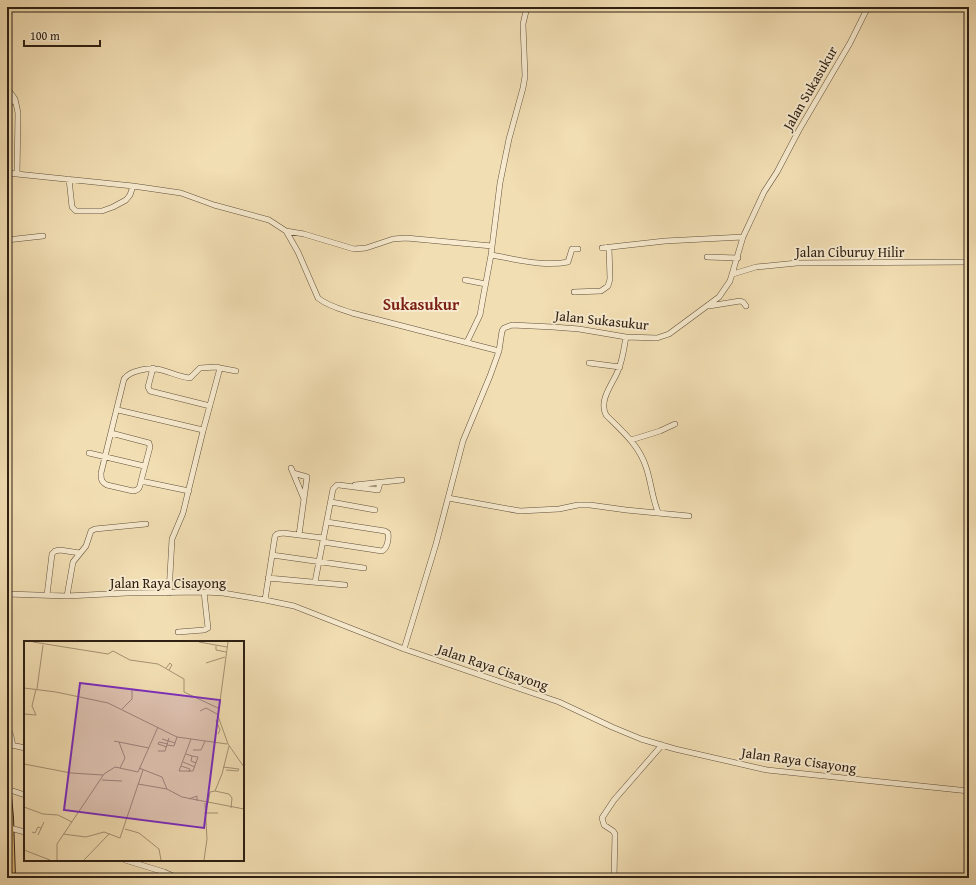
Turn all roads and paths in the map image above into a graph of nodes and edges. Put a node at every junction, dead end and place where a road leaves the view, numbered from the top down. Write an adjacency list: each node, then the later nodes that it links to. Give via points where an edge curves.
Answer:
1 (527, 7): 14 (street, via 523,24 525,76 500,182)
2 (868, 7): 12 (street, Jalan Sukasukur, via 764,192)
3 (7, 88): 4 (street)
4 (15, 101): 5 (street); 7 (street, via 18,113)
5 (7, 102)
6 (7, 173): 7 (street)
7 (17, 174): 8 (street)
8 (69, 178): 9 (street); 9 (street, via 72,207 76,211 102,211 113,207 126,200)
9 (133, 186): 10 (street, via 181,193 257,215)
10 (286, 231): 14 (street, via 354,249 406,238); 29 (street, via 318,298 323,302 352,313)
11 (43, 236): 13 (street)
12 (743, 237): 15 (street); 20 (street, Jalan Sukasukur)
13 (7, 240)
14 (492, 246): 18 (street)
15 (609, 247): 16 (street); 25 (street, via 610,279 605,290)
16 (602, 248)
17 (578, 249): 18 (street, via 572,249 568,262 527,262)
18 (491, 255): 24 (street)
19 (707, 256): 20 (street)
20 (738, 258): 22 (street, Jalan Sukasukur)
21 (969, 262): 22 (street, Jalan Ciburuy Hilir, via 797,263 756,267)
22 (733, 274): 26 (street, Jalan Sukasukur, via 722,294)
23 (465, 280): 24 (street)
24 (486, 284): 29 (street, via 480,315)
25 (574, 292)
26 (708, 306): 27 (street, via 740,301); 28 (street, Jalan Sukasukur, via 663,337)
27 (746, 306)
28 (626, 336): 30 (street, Jalan Sukasukur, via 579,329 512,325 502,331); 32 (street)
29 (467, 342): 30 (street)
30 (499, 351): 48 (street, Jalan Sukasukur, via 463,440)
31 (589, 363): 32 (street)
32 (620, 367): 41 (street, via 606,395 604,410)
33 (152, 368): 34 (street, via 190,378 200,368); 36 (street, via 148,387 150,391); 37 (street, via 128,374 124,379)
34 (220, 368): 35 (street); 36 (street)
35 (236, 371)
36 (210, 406): 39 (street)
37 (118, 410): 39 (street); 40 (street)
38 (675, 424): 41 (street)
39 (203, 430): 47 (street)
40 (111, 433): 43 (street); 44 (street, via 149,443)
41 (631, 440): 52 (street, via 646,467)
42 (89, 453): 43 (street)
43 (105, 457): 44 (street); 46 (street, via 101,473 103,483 136,490 140,487)
44 (144, 466): 46 (street)
45 (402, 480): 50 (street, via 380,483 378,490 335,486)
46 (141, 481): 47 (street)
47 (189, 491): 66 (street, via 172,539)
48 (448, 498): 52 (street, via 520,511 590,505); 72 (street, Jalan Sukasukur)
49 (305, 500): 49 (street, via 292,470 308,477); 56 (street)
50 (331, 502): 51 (street); 54 (street)
51 (375, 510)
52 (658, 512): 53 (street)
53 (689, 516)
54 (327, 522): 57 (street); 57 (street, via 384,531 389,536 386,548 382,551)
55 (146, 524): 58 (street, via 93,530)
56 (299, 535): 57 (street); 59 (street, via 277,534)
57 (323, 540): 60 (street)
58 (80, 553): 68 (street, via 60,550 52,554); 69 (street, via 73,562)
59 (272, 555): 60 (street); 62 (street)
60 (320, 561): 61 (street); 63 (street)
61 (364, 568)
62 (268, 578): 63 (street); 70 (street)
63 (315, 582): 64 (street)
64 (345, 585)
65 (204, 592): 66 (street, Jalan Raya Cisayong); 70 (street, Jalan Raya Cisayong); 71 (street, via 208,628)
66 (169, 593): 69 (street, Jalan Raya Cisayong)
67 (7, 594): 68 (street, Jalan Raya Cisayong)
68 (46, 595): 69 (street, Jalan Raya Cisayong)
69 (67, 596)
70 (265, 600): 72 (street, Jalan Raya Cisayong, via 294,606)
71 (178, 632)
72 (404, 649): 75 (street, Jalan Raya Cisayong, via 558,702 641,739)
73 (7, 726): 76 (street)
74 (7, 744): 76 (street)
75 (662, 745): 79 (street, Jalan Raya Cisayong, via 768,770); 87 (street, via 614,800 602,818 604,825 615,834)
76 (13, 746): 77 (street)
77 (24, 748)
78 (7, 789): 80 (street)
79 (969, 791)
80 (24, 795)
81 (7, 796): 82 (highway)
82 (9, 830): 83 (street); 85 (highway)
83 (24, 832)
84 (128, 861): 86 (street)
85 (11, 878)
86 (178, 878)
87 (614, 878)

